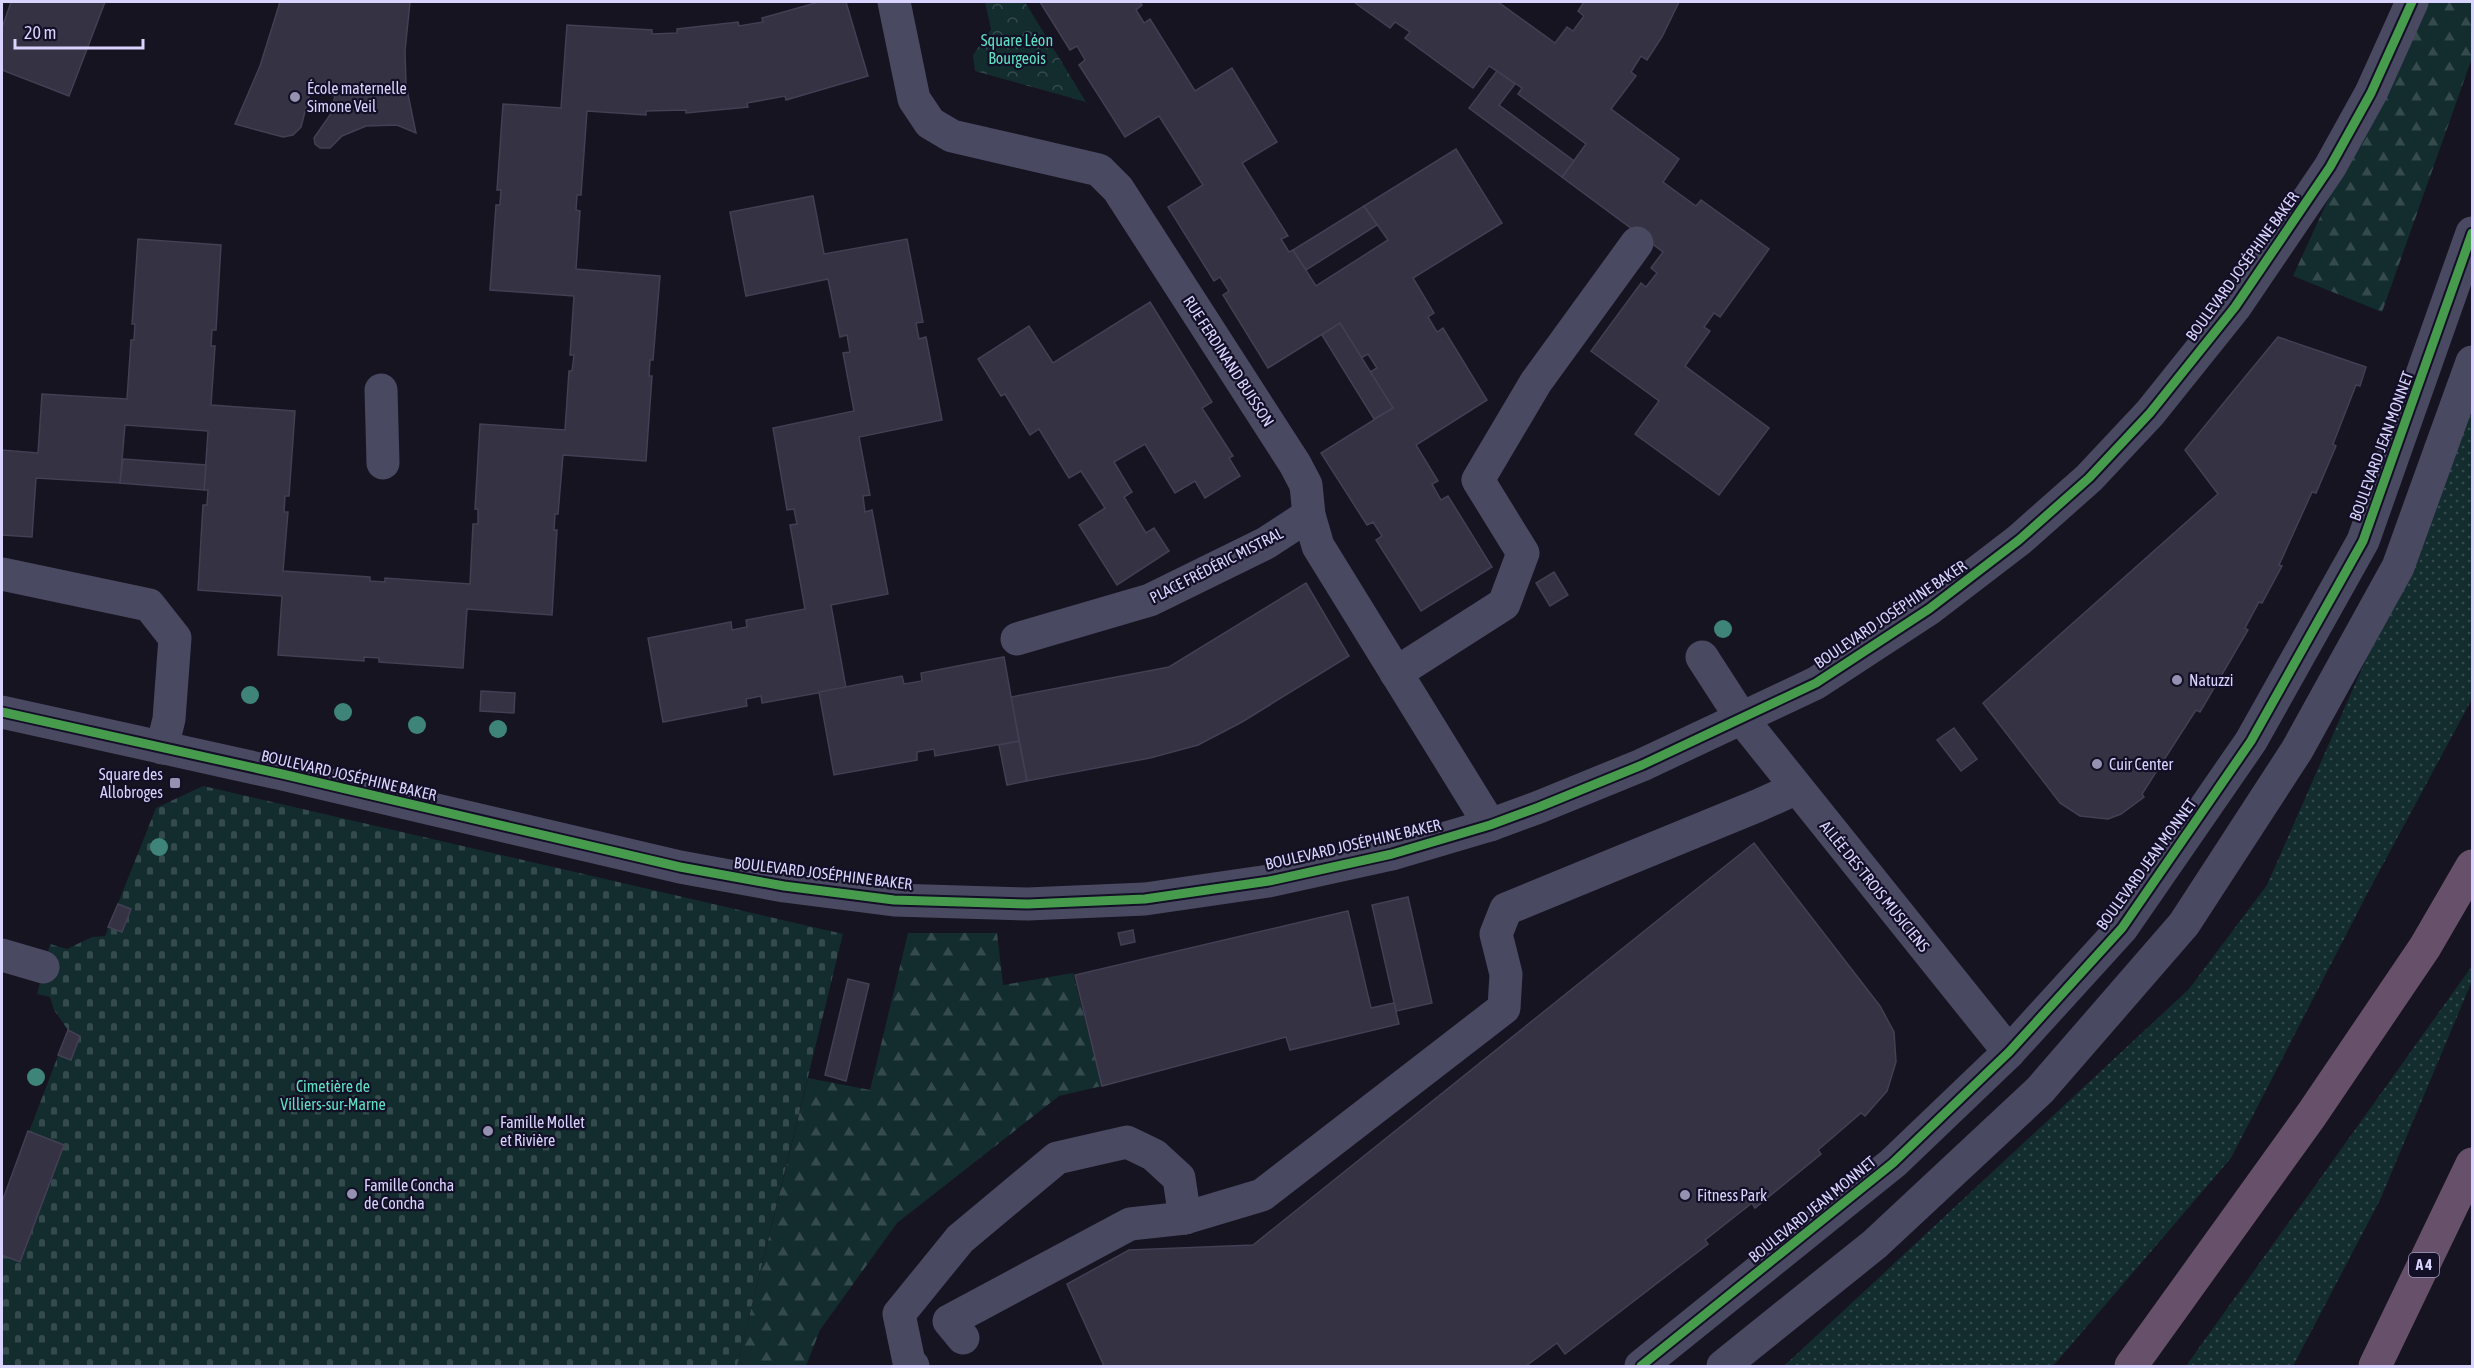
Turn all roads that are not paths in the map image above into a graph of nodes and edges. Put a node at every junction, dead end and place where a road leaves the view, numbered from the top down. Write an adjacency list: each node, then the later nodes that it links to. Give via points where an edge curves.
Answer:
1 (894, 2): 8 (street, RUE FERDINAND BUISSON, via 914,99 930,123 952,136 1099,170 1118,189 1295,464 1306,484)
2 (2412, 2): 14 (street, BOULEVARD JOSÉPHINE BAKER, via 2330,167 2235,307 2150,412 2089,478 2019,540 1929,609 1816,683)
3 (2472, 233): 21 (street, BOULEVARD JEAN MONNET, via 2363,541 2251,741 2122,928)
4 (1637, 243): 12 (street, via 1536,382 1478,480 1523,553 1504,604)
5 (2472, 362): 28 (street, via 2398,567 2297,750 2184,924 2040,1090 1875,1244)
6 (381, 390): 7 (street)
7 (383, 463)
8 (1309, 516): 10 (street, PLACE FRÉDÉRIC MISTRAL, via 1266,543 1150,600); 12 (street, RUE FERDINAND BUISSON, via 1317,546)
9 (2, 574): 15 (street, via 149,605 175,638 169,719)
10 (1017, 639)
11 (1702, 657): 14 (street, ALLÉE DES TROIS MUSICIENS)
12 (1396, 673): 17 (street, RUE FERDINAND BUISSON)
13 (2, 712): 15 (street, BOULEVARD JOSÉPHINE BAKER)
14 (1742, 718): 16 (street, ALLÉE DES TROIS MUSICIENS); 17 (street, BOULEVARD JOSÉPHINE BAKER, via 1642,765)
15 (162, 748): 17 (street, BOULEVARD JOSÉPHINE BAKER, via 680,867 894,900 1028,904 1145,899 1392,854)
16 (1797, 788): 21 (street, ALLÉE DES TROIS MUSICIENS); 23 (street, via 1506,909 1496,934 1506,974 1504,1008 1442,1068 1269,1203)
17 (1490, 825)
18 (2472, 866): 24 (highway, via 2425,947 2319,1104)
19 (2, 955): 20 (street)
20 (43, 968)
21 (2009, 1052): 27 (street, BOULEVARD JEAN MONNET, via 1893,1163)
22 (2472, 1164): 31 (highway, A 4)
23 (1185, 1218): 25 (street, via 1130,1224 1037,1273 949,1322); 26 (street, via 1179,1178 1154,1155 1136,1146 1127,1142 1057,1158 960,1239 899,1314)
24 (2155, 1335): 29 (highway); 30 (highway)
25 (963, 1338)
26 (913, 1366)
27 (1641, 1366)
28 (1723, 1366)
29 (2126, 1366)
30 (2131, 1366)
31 (2375, 1366)

